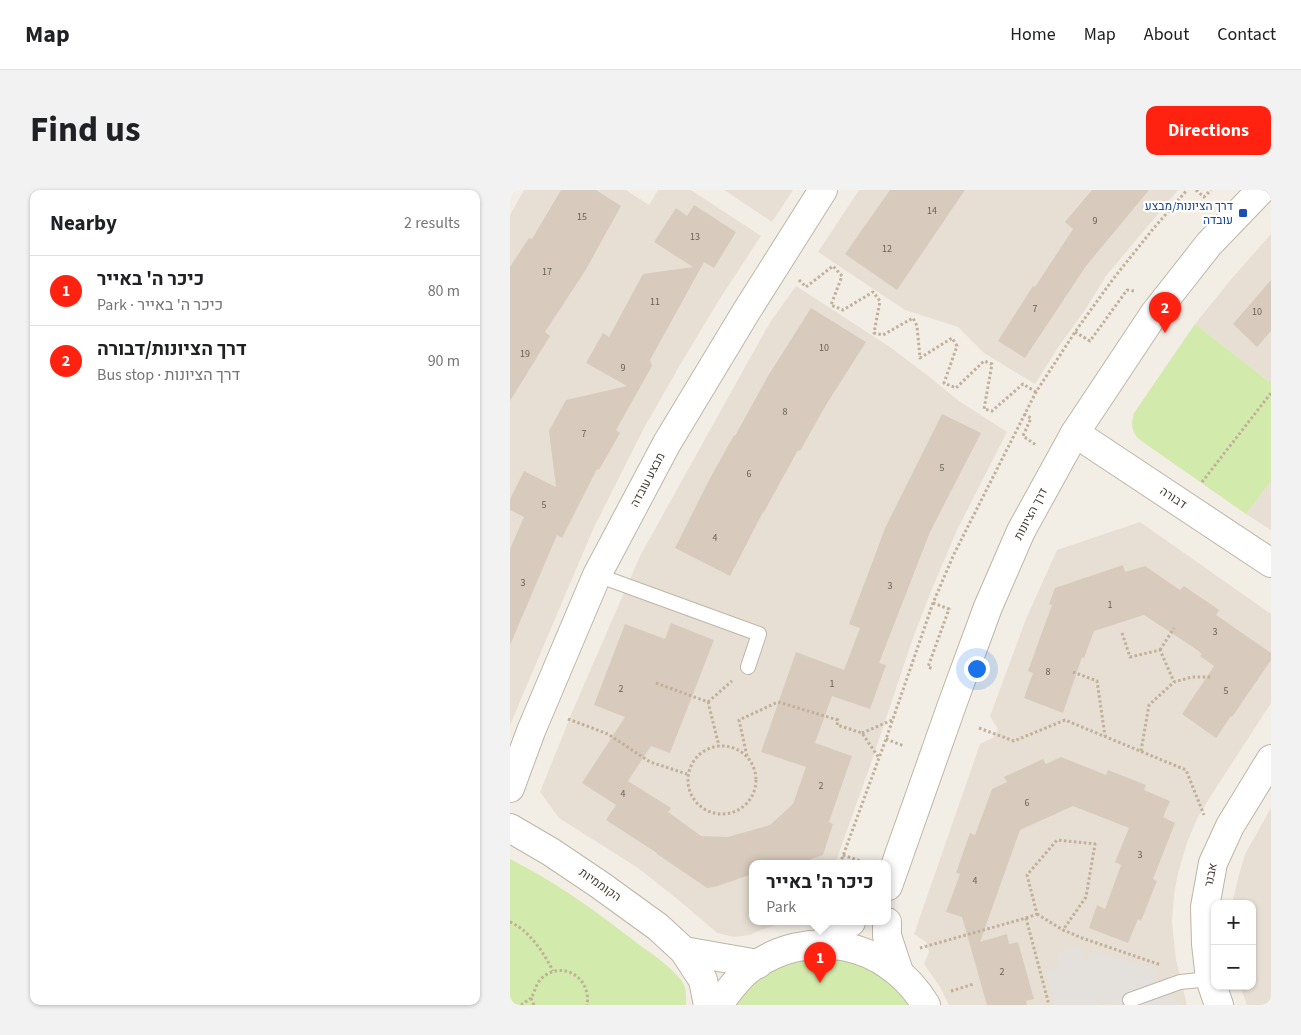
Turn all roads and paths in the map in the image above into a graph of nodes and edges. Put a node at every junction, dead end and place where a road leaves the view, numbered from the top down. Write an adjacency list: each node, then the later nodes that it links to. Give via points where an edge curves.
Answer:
1 (823, 190): 16 (street, מבצע עובדה, via 667,443)
2 (1187, 190): 8 (path, via 1113,279)
3 (1196, 190): 4 (path, via 1204,197)
4 (1210, 190)
5 (1261, 190): 12 (street, דרך הציונות, via 1209,244 1154,314)
6 (794, 276): 9 (path, via 806,287 833,266 842,276 831,305 843,310 873,292 880,300 874,334 884,335 913,318 917,326 920,358 952,338 958,346 944,383 956,388 984,361 992,364 984,409 992,411 1022,384)
7 (1134, 291): 8 (path, via 1126,290 1090,342)
8 (1075, 332): 9 (path)
9 (1036, 392): 11 (path)
10 (1271, 392): 14 (path)
11 (1024, 414): 13 (path, via 1032,418 1023,436); 17 (path)
12 (1075, 433): 15 (street, דבורה); 47 (street, דרך הציונות, via 1021,531 988,607)
13 (1037, 445)
14 (1198, 487)
15 (1271, 563)
16 (597, 575): 21 (lane, via 759,634); 41 (street, מבצע עובדה)
17 (933, 603): 22 (path, via 948,609 928,666); 29 (path)
18 (1174, 628): 20 (path)
19 (1122, 633): 20 (path, via 1130,656)
20 (1160, 650): 25 (path)
21 (748, 667): 27 (path)
22 (933, 670)
23 (1073, 672): 32 (path, via 1097,681)
24 (1211, 677): 25 (path, via 1192,676)
25 (1174, 682): 36 (path, via 1149,705)
26 (656, 683): 27 (path)
27 (708, 702): 34 (path)
28 (565, 718): 40 (path, via 608,734 650,762)
29 (893, 720): 31 (path); 33 (path)
30 (978, 728): 32 (path, via 1014,741 1065,720)
31 (862, 734): 37 (path, via 837,725 838,720 778,702 740,720); 38 (path)
32 (1105, 737): 36 (path)
33 (886, 739): 35 (path); 38 (path)
34 (719, 746): 37 (path, via 737,749); 40 (path, via 703,751)
35 (904, 746)
36 (1141, 752): 42 (path, via 1186,770)
37 (747, 756): 40 (path, via 757,778 755,790 750,801 730,814 718,815 697,804 690,794)
38 (879, 759): 44 (path)
39 (1271, 759): 61 (street, אבנר, via 1230,826 1213,863 1205,907)
40 (687, 774)
41 (510, 788)
42 (1205, 819)
43 (510, 828): 56 (street, הקוממיות, via 600,885 658,927)
44 (843, 855): 45 (path); 46 (path)
45 (841, 860)
46 (857, 860)
47 (891, 877)
48 (1036, 914): 49 (path); 53 (path); 53 (path, via 1027,875 1057,840 1095,844 1086,897)
49 (1026, 918): 55 (path); 72 (path)
50 (510, 922): 59 (path, via 536,944)
51 (847, 925): 54 (street)
52 (887, 925): 60 (street, via 887,936)
53 (1064, 930): 58 (path)
54 (818, 945): 57 (street, via 791,948); 60 (street, via 848,947 871,954)
55 (919, 948)
56 (684, 951): 57 (street); 70 (street, הקוממיות, via 703,980)
57 (758, 964): 71 (street, via 734,984)
58 (1169, 967)
59 (553, 971): 63 (path, via 542,978); 66 (path, via 562,970 579,978 588,994)
60 (899, 972): 64 (street, via 917,991)
61 (1210, 979): 65 (lane, via 1180,982); 73 (street, אבנר)
62 (974, 984): 64 (path)
63 (531, 998): 67 (path); 68 (path)
64 (936, 999)
65 (1130, 1000)
66 (587, 1004): 69 (path)
67 (521, 1005)
68 (534, 1005)
69 (592, 1005)
70 (708, 1005)
71 (718, 1005)
72 (1049, 1005)
73 (1219, 1005)

